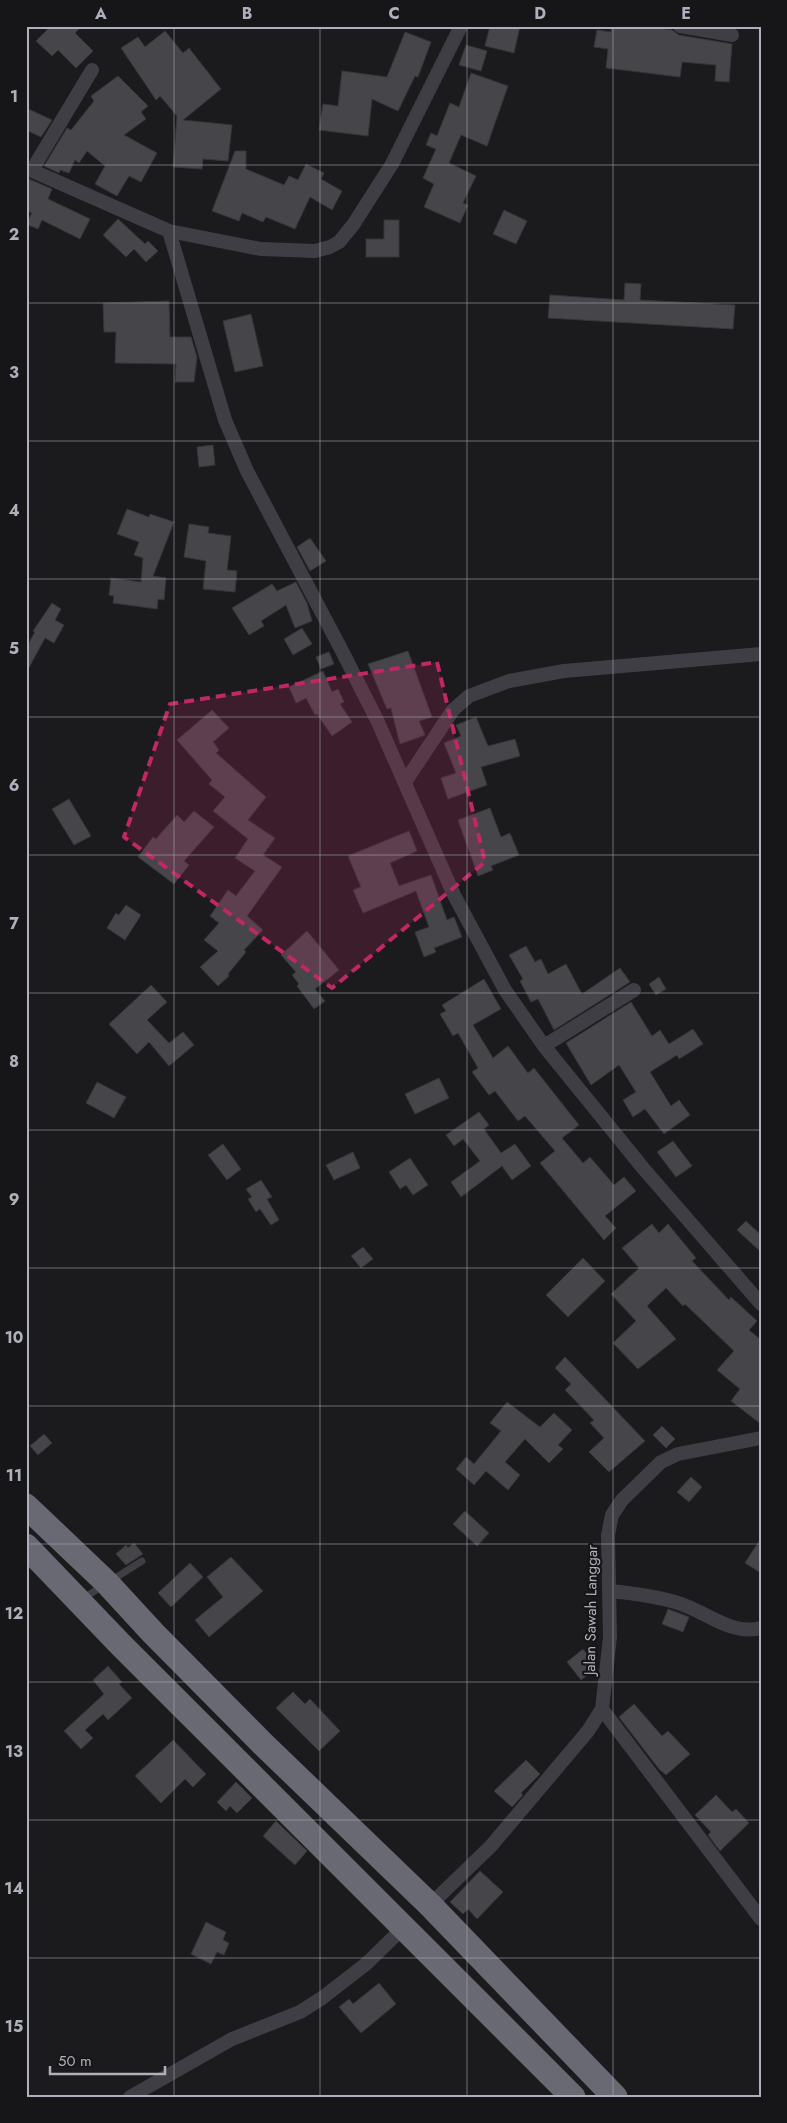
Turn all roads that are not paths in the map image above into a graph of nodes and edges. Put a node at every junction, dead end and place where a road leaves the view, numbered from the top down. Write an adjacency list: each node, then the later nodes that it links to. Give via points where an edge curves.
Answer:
1 (461, 26): 6 (street, via 392,164 339,242 315,251 260,249)
2 (680, 26): 3 (street)
3 (732, 35)
4 (92, 70): 5 (street)
5 (29, 169): 6 (street)
6 (169, 231): 8 (street, via 225,420 247,471 333,632)
7 (761, 654): 8 (street, via 564,671 509,681 469,696 453,710)
8 (405, 782): 10 (street, via 454,895 510,998)
9 (634, 990): 10 (street)
10 (544, 1046): 11 (street, via 643,1168)
11 (761, 1304)
12 (761, 1438): 17 (street, Jalan Sawah Langgar, via 678,1454 661,1462 634,1487 612,1516 608,1535)
13 (26, 1506): 16 (highway)
14 (26, 1546): 18 (highway)
15 (142, 1561): 16 (lane)
16 (107, 1583): 18 (lane); 21 (highway, via 265,1746)
17 (610, 1591): 19 (street, via 675,1602 730,1628 748,1631); 20 (street, Jalan Sawah Langgar, via 609,1646)
18 (80, 1600): 23 (highway, via 121,1645)
19 (761, 1628)
20 (602, 1709): 21 (street, Jalan Sawah Langgar, via 588,1731 491,1846); 22 (street)
21 (430, 1905): 26 (highway)
22 (761, 1919)
23 (404, 1927): 24 (street, via 350,1978 307,2008 232,2039); 25 (highway)
24 (130, 2097)
25 (573, 2097)
26 (615, 2097)

